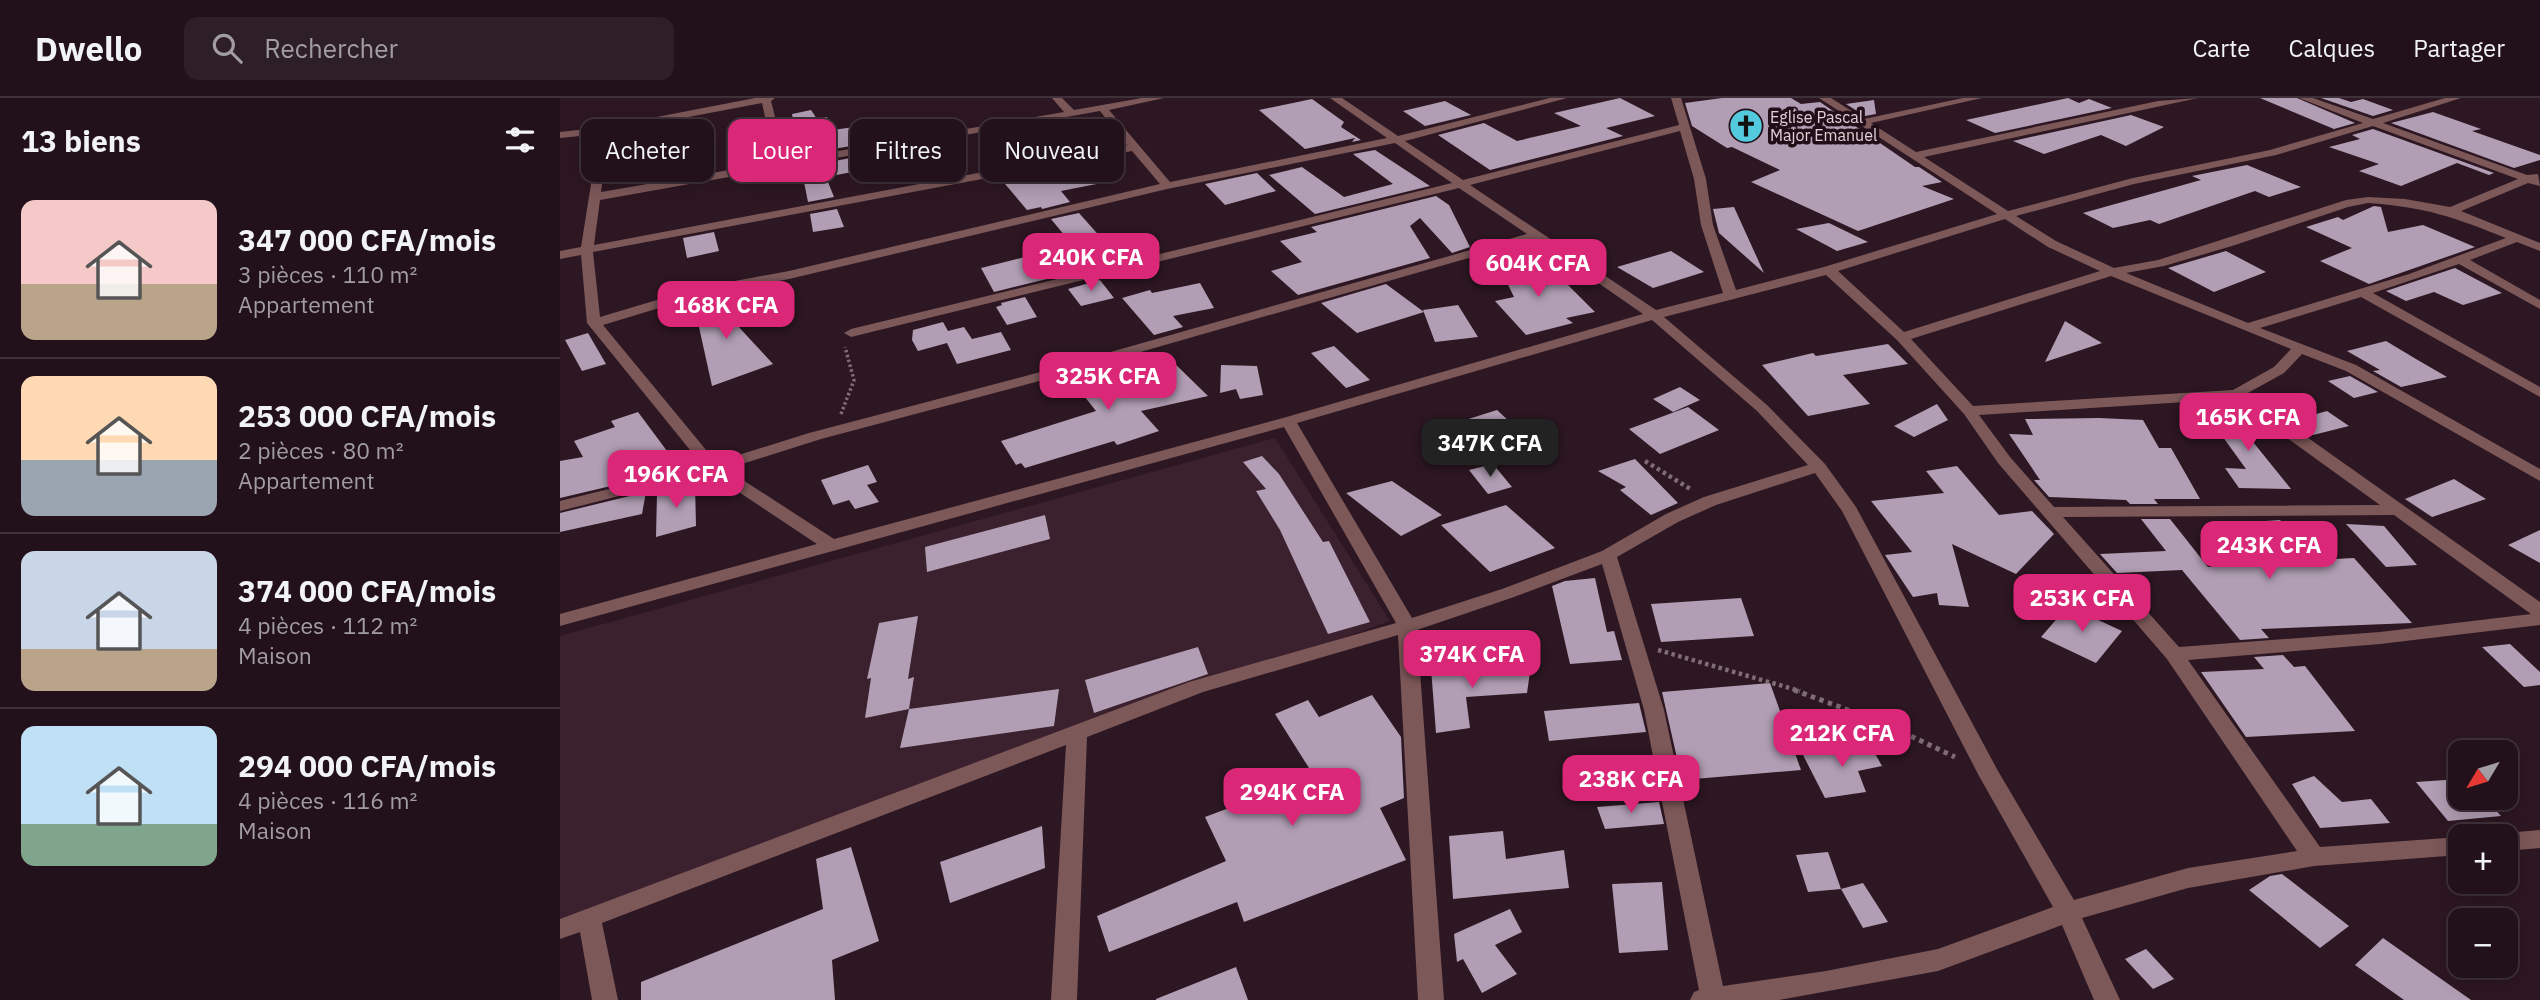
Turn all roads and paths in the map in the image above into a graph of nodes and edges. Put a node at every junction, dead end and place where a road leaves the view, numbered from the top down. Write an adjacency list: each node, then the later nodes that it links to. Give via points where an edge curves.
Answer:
1 (768, 98): 14 (street); 15 (street)
2 (1056, 98): 13 (street)
3 (1159, 98): 12 (street)
4 (1562, 98): 21 (street)
5 (1676, 98): 18 (street)
6 (1824, 98): 17 (street)
7 (1977, 98): 17 (street)
8 (2193, 98): 24 (street)
9 (2304, 98): 16 (street)
10 (2456, 98): 16 (street)
11 (1341, 99): 21 (street)
12 (1103, 109): 13 (street); 22 (street)
13 (1072, 114): 23 (street)
14 (661, 119)
15 (772, 119)
16 (2371, 121): 27 (street); 33 (street, via 2272,153 2133,181)
17 (1863, 122): 24 (street)
18 (1682, 127): 29 (street); 43 (street)
19 (581, 133): 20 (street)
20 (560, 135)
21 (1395, 140): 29 (street); 30 (street)
22 (1135, 147): 30 (street); 37 (street)
23 (836, 154)
24 (1913, 156): 33 (street)
25 (728, 173): 31 (street)
26 (2540, 173): 27 (street)
27 (2534, 181): 32 (street)
28 (597, 182): 31 (street)
29 (1461, 184): 34 (street); 48 (street)
30 (1167, 186): 46 (street, via 789,275 697,292)
31 (595, 197): 37 (street)
32 (2451, 211): 35 (street); 41 (street, via 2405,202 2346,204 2228,243)
33 (2005, 215): 40 (street); 41 (street)
34 (1536, 234): 45 (street); 55 (street)
35 (2516, 238): 36 (street); 39 (street)
36 (2540, 247)
37 (587, 250): 38 (street); 46 (street)
38 (560, 255)
39 (2460, 260): 42 (street); 44 (street)
40 (1829, 270): 43 (street); 49 (street)
41 (2112, 272): 47 (street); 49 (street)
42 (2363, 293): 47 (street); 51 (street)
43 (1731, 296): 45 (street)
44 (2540, 305)
45 (1654, 315): 54 (street); 57 (street, via 1762,408)
46 (594, 323): 58 (street)
47 (2248, 327): 50 (street)
48 (851, 333): 55 (path, via 844,351 854,380 841,413)
49 (1902, 337): 53 (street)
50 (2301, 347): 52 (street, via 2279,370); 59 (street, via 2351,368)
51 (2540, 393)
52 (2236, 394): 53 (street); 62 (street)
53 (1969, 411): 63 (street)
54 (1288, 421): 64 (street); 69 (street)
55 (815, 436): 58 (street)
56 (1645, 461): 60 (path)
57 (1819, 467): 60 (street); 73 (street, via 1850,511)
58 (713, 468): 61 (street); 64 (street)
59 (2540, 476)
60 (1710, 501): 65 (street)
61 (560, 506)
62 (2401, 510): 63 (street); 66 (street)
63 (2049, 512): 71 (street)
64 (831, 545): 68 (street)
65 (1608, 555): 69 (street); 70 (street)
66 (2540, 611)
67 (2540, 619): 71 (street, via 2380,638)
68 (560, 620)
69 (1407, 626): 72 (street, via 1196,687); 84 (street)
70 (1636, 648): 73 (path, via 1736,671 1874,717); 81 (street, via 1654,710)
71 (2174, 654): 77 (street)
72 (1077, 734): 79 (street); 83 (street)
73 (1990, 776): 78 (street)
74 (2540, 839): 75 (street)
75 (2518, 841)
76 (2448, 847): 77 (street)
77 (2314, 858): 78 (street, via 2188,878)
78 (2068, 912): 81 (street, via 1938,960); 85 (street)
79 (589, 918): 80 (street); 82 (street)
80 (560, 929)
81 (1708, 999)
82 (605, 1000)
83 (1064, 1000)
84 (1432, 1000)
85 (2107, 1000)

